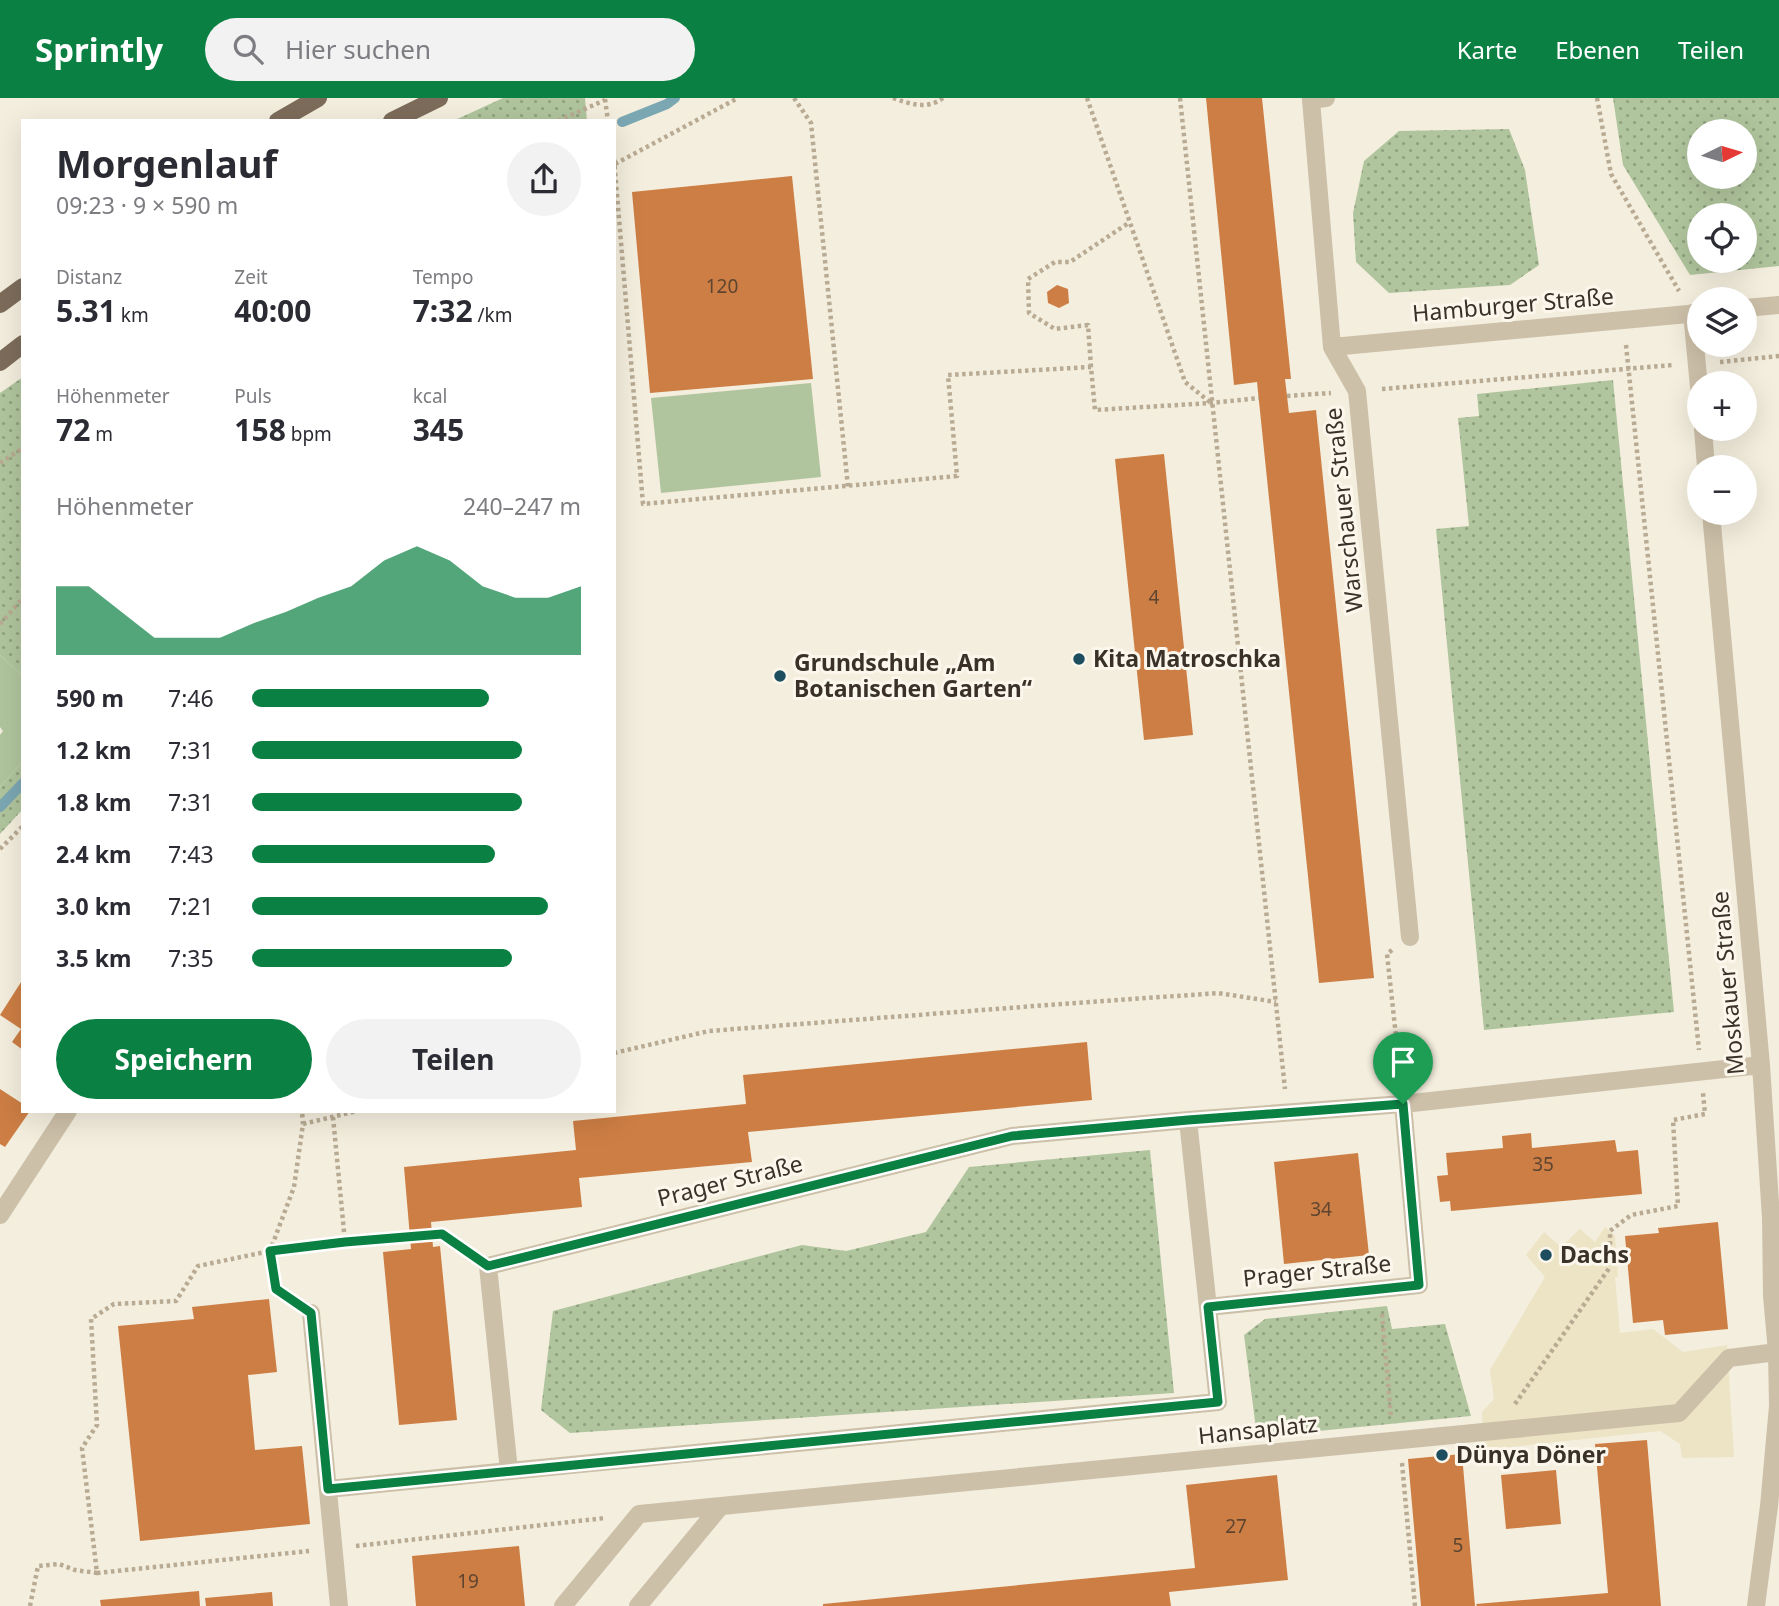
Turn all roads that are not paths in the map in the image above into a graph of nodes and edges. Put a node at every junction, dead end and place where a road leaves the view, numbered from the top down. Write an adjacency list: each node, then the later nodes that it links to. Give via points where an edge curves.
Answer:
1 (317, 98): 4 (main road)
2 (439, 98): 5 (main road)
3 (1326, 98): 12 (street, Warschauer Straße, via 1311,100)
4 (281, 119)
5 (396, 119)
6 (21, 288): 7 (main road)
7 (0, 304)
8 (1779, 305): 9 (street)
9 (1757, 307)
10 (1687, 314): 12 (street, Hamburger Straße)
11 (21, 346): 13 (main road)
12 (1332, 347): 15 (street, Warschauer Straße, via 1357,391)
13 (0, 362)
14 (1711, 525): 16 (street, Moskauer Straße)
15 (1410, 937)
16 (1760, 1065): 17 (street, Prager Straße); 23 (street, Moskauer Straße)
17 (1403, 1104): 19 (street, Prager Straße); 21 (street, Prager Straße, via 1419,1285)
18 (67, 1113): 20 (street)
19 (1188, 1120): 21 (street); 25 (street, Prager Straße, via 1012,1136 488,1266)
20 (0, 1215)
21 (1208, 1307): 25 (street, via 1218,1402)
22 (311, 1313): 26 (street)
23 (1777, 1352): 24 (street, Moskauer Straße); 27 (street, Hansaplatz, via 1729,1358 1679,1413)
24 (1777, 1449): 31 (street, Moskauer Straße)
25 (509, 1471): 26 (street)
26 (328, 1489): 28 (street)
27 (720, 1507): 29 (street, Hansaplatz, via 639,1514); 30 (street)
28 (339, 1606)
29 (563, 1606)
30 (638, 1606)
31 (1756, 1606)

